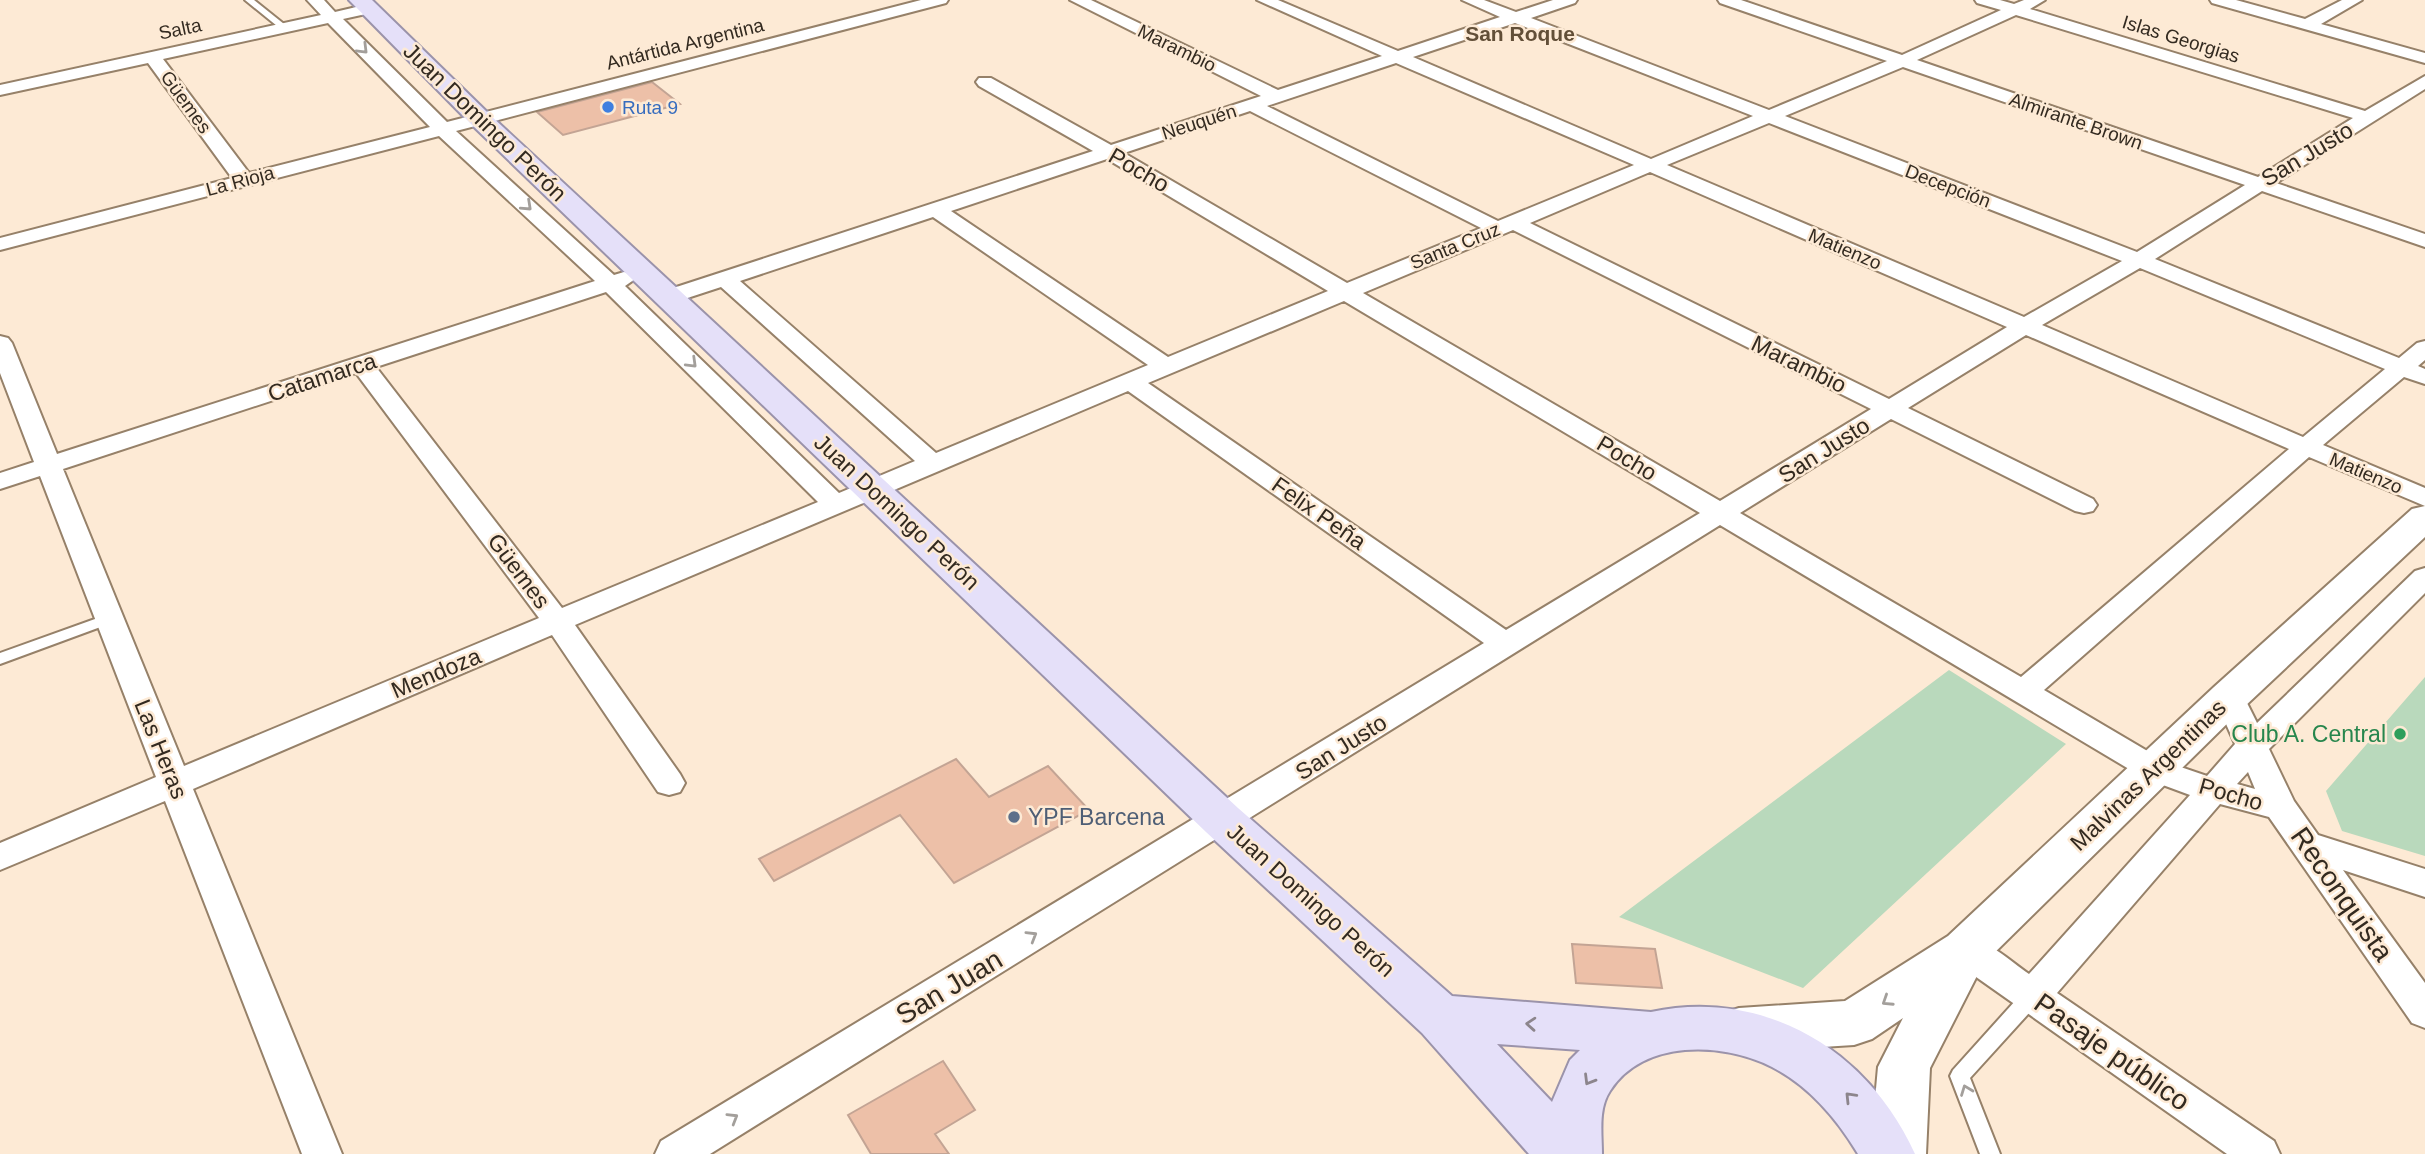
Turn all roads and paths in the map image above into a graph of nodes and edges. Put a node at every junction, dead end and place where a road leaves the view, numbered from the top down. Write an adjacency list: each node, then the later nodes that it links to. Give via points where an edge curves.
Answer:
1 (249, 0): 18 (lane)
2 (315, 0): 15 (street, Juan Domingo Perón)
3 (940, 0): 30 (street, Antártida Argentina)
4 (1078, 0): 26 (street, Marambio)
5 (1265, 0): 20 (street, Matienzo)
6 (1470, 0): 16 (street, Decepción)
7 (1569, 0): 16 (street, Neuquén)
8 (1727, 0): 22 (street, Almirante Brown)
9 (1983, 0): 14 (street, Islas Georgias)
10 (2037, 0): 14 (street, Santa Cruz)
11 (2218, 0): 17 (street)
12 (2354, 0): 17 (street)
13 (365, 5): 15 (street, Salta); 30 (main road, Juan Domingo Perón)
14 (2015, 10): 22 (street, Santa Cruz); 29 (street, Islas Georgias)
15 (331, 17): 18 (street, Salta); 31 (street, Juan Domingo Perón, one-way to 31)
16 (1515, 18): 20 (street, Neuquén); 28 (street, Decepción)
17 (2306, 25): 21 (street)
18 (285, 28): 19 (street, Salta)
19 (153, 57): 25 (street, Salta); 34 (street, Güemes)
20 (1397, 57): 26 (street, Neuquén); 33 (street, Matienzo)
21 (2425, 58)
22 (1902, 61): 28 (street, Santa Cruz); 35 (street, Almirante Brown)
23 (2425, 80): 29 (street, San Justo)
24 (985, 82): 32 (street, Pocho)
25 (0, 90)
26 (1276, 96): 27 (street, Neuquén)
27 (1252, 105): 32 (street, Neuquén); 37 (street, Marambio)
28 (1769, 117): 33 (street, Santa Cruz); 40 (street, Decepción)
29 (2367, 117): 35 (street, San Justo)
30 (480, 119): 31 (street, La Rioja); 41 (main road, Juan Domingo Perón)
31 (442, 128): 34 (street, La Rioja); 43 (street, Juan Domingo Perón, one-way to 43)
32 (1109, 152): 36 (street, Neuquén); 44 (street, Pocho)
33 (1651, 165): 37 (street, Santa Cruz); 46 (street, Matienzo)
34 (244, 180): 39 (street, La Rioja)
35 (2257, 183): 38 (street, Almirante Brown); 40 (street, San Justo)
36 (935, 209): 42 (street, Neuquén); 50 (street)
37 (1506, 226): 44 (street, Santa Cruz); 54 (street, Marambio)
38 (2425, 241)
39 (0, 244)
40 (2139, 260): 46 (street, San Justo); 51 (street, Decepción)
41 (643, 273): 43 (street, Catamarca); 45 (main road, Juan Domingo Perón)
42 (725, 279): 45 (street, Neuquén); 56 (street)
43 (611, 284): 49 (street, Catamarca); 59 (street, Juan Domingo Perón, one-way to 59)
44 (1346, 292): 50 (street, Santa Cruz); 62 (street, Pocho)
45 (669, 297): 59 (main road, Juan Domingo Perón)
46 (2025, 326): 54 (street, San Justo); 55 (street, Matienzo)
47 (0, 343): 57 (street, Las Heras)
48 (2425, 348): 51 (street)
49 (361, 364): 57 (street, Catamarca); 66 (street, Güemes)
50 (1166, 367): 53 (street, Santa Cruz)
51 (2400, 367): 52 (street, Decepción); 55 (street)
52 (2425, 377)
53 (1130, 381): 56 (street, Santa Cruz); 67 (street, Felix Peña)
54 (1890, 409): 61 (street, Marambio); 62 (street, San Justo)
55 (2306, 447): 60 (street, Matienzo); 69 (street)
56 (932, 463): 59 (street, Santa Cruz)
57 (49, 466): 58 (street, Catamarca); 65 (street, Las Heras)
58 (0, 481)
59 (854, 496): 66 (street, Mendoza); 77 (main road, Juan Domingo Perón)
60 (2425, 498)
61 (2084, 505)
62 (1721, 513): 67 (street, San Justo); 69 (street, Pocho)
63 (2425, 517): 70 (main road, Malvinas Argentinas)
64 (2425, 577): 71 (street)
65 (109, 619): 68 (lane); 73 (street, Las Heras)
66 (557, 621): 73 (street, Mendoza); 74 (street, Güemes)
67 (1507, 645): 77 (street, San Justo)
68 (0, 659)
69 (2022, 693): 72 (street, Pocho)
70 (2229, 697): 71 (street, Reconquista); 72 (main road, Malvinas Argentinas)
71 (2252, 746): 75 (street); 76 (street, Reconquista)
72 (2155, 770): 75 (street, Pocho); 81 (main road, Malvinas Argentinas)
73 (174, 783): 79 (street, Mendoza); 87 (street, Las Heras)
74 (669, 783)
75 (2215, 791): 76 (street, Pocho); 82 (street)
76 (2280, 807): 78 (street, Reconquista)
77 (1222, 820): 84 (main road, Juan Domingo Perón); 88 (street, San Juan, one-way to 77)
78 (2306, 844): 80 (street); 83 (street, Reconquista)
79 (0, 857)
80 (2425, 883)
81 (1965, 950): 82 (street, Pasaje público); 85 (main road, Malvinas Argentinas, one-way to 85, via 1854,1023); 92 (main road, Malvinas Argentinas, via 1904,1067)
82 (2032, 996): 93 (lane, one-way to 82, via 1960,1076); 94 (street, Pasaje público)
83 (2425, 1012)
84 (1440, 1017): 86 (main road, one-way to 84); 89 (main road, Juan Domingo Perón)
85 (1734, 1030): 86 (main road, via 1674,1027); 91 (main road, one-way to 85, via 1859,1106 1838,1084 1789,1050)
86 (1647, 1033): 90 (main road, one-way to 90, via 1607,1056 1591,1073 1574,1116)
87 (322, 1154)
88 (675, 1154)
89 (1564, 1154)
90 (1574, 1154)
91 (1887, 1154)
92 (1898, 1154)
93 (1990, 1154)
94 (2260, 1154)

